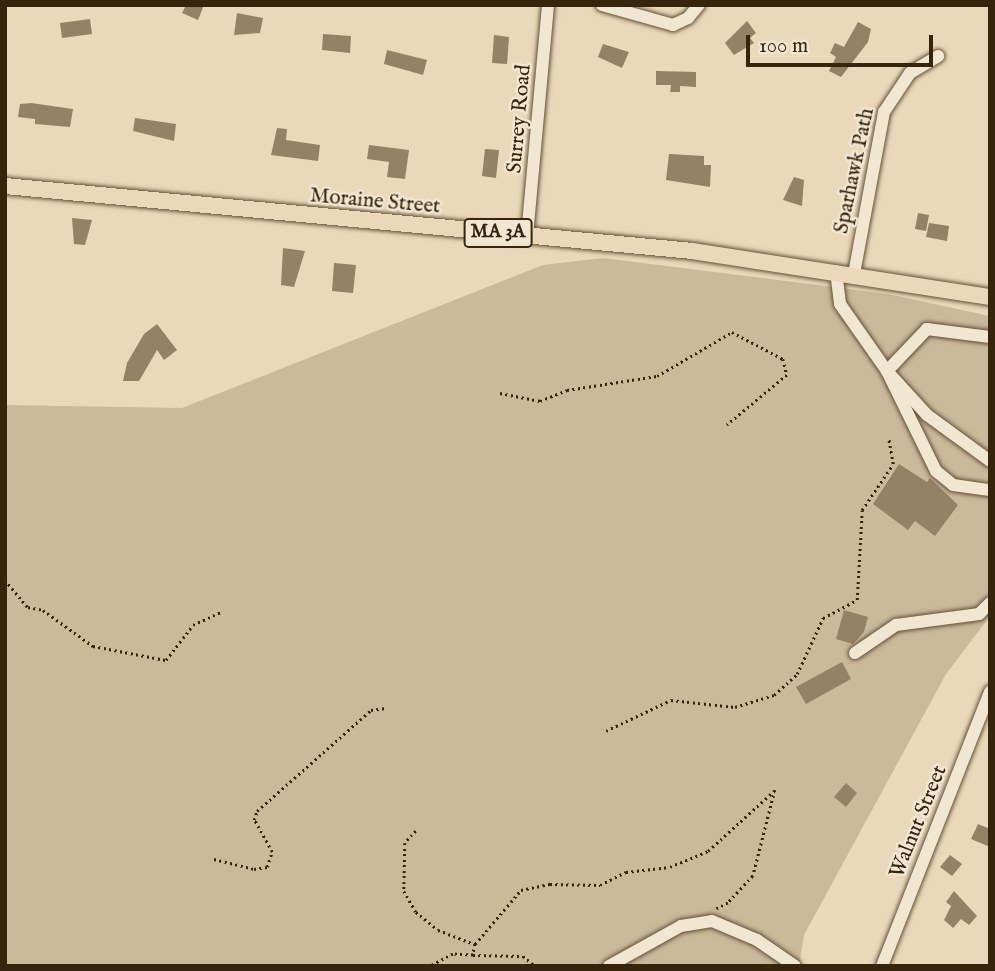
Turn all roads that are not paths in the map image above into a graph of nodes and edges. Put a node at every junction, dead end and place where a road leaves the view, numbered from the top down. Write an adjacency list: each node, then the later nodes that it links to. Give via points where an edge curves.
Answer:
1 (548, 5): 6 (street, Surrey Road)
2 (601, 5): 3 (street, via 673,25 688,18)
3 (699, 5)
4 (938, 55): 8 (street, Sparhawk Path, via 910,73 884,112)
5 (5, 186): 6 (main road, Moraine Street / MA 3A)
6 (527, 236): 7 (main road, Moraine Street / MA 3A, via 692,251)
7 (836, 271): 8 (main road, Moraine Street / MA 3A); 11 (street, via 840,304)
8 (854, 274): 9 (main road, Moraine Street / MA 3A)
9 (990, 297)
10 (990, 337): 11 (street, via 927,329)
11 (887, 371): 12 (street, via 927,415); 13 (street, via 936,471 953,485)
12 (990, 461)
13 (990, 490)
14 (990, 603): 15 (street, via 979,614 896,625)
15 (855, 653)
16 (990, 692): 19 (street, Walnut Street)
17 (609, 966): 18 (street, via 661,934 712,920 757,940)
18 (795, 966)
19 (883, 966)

